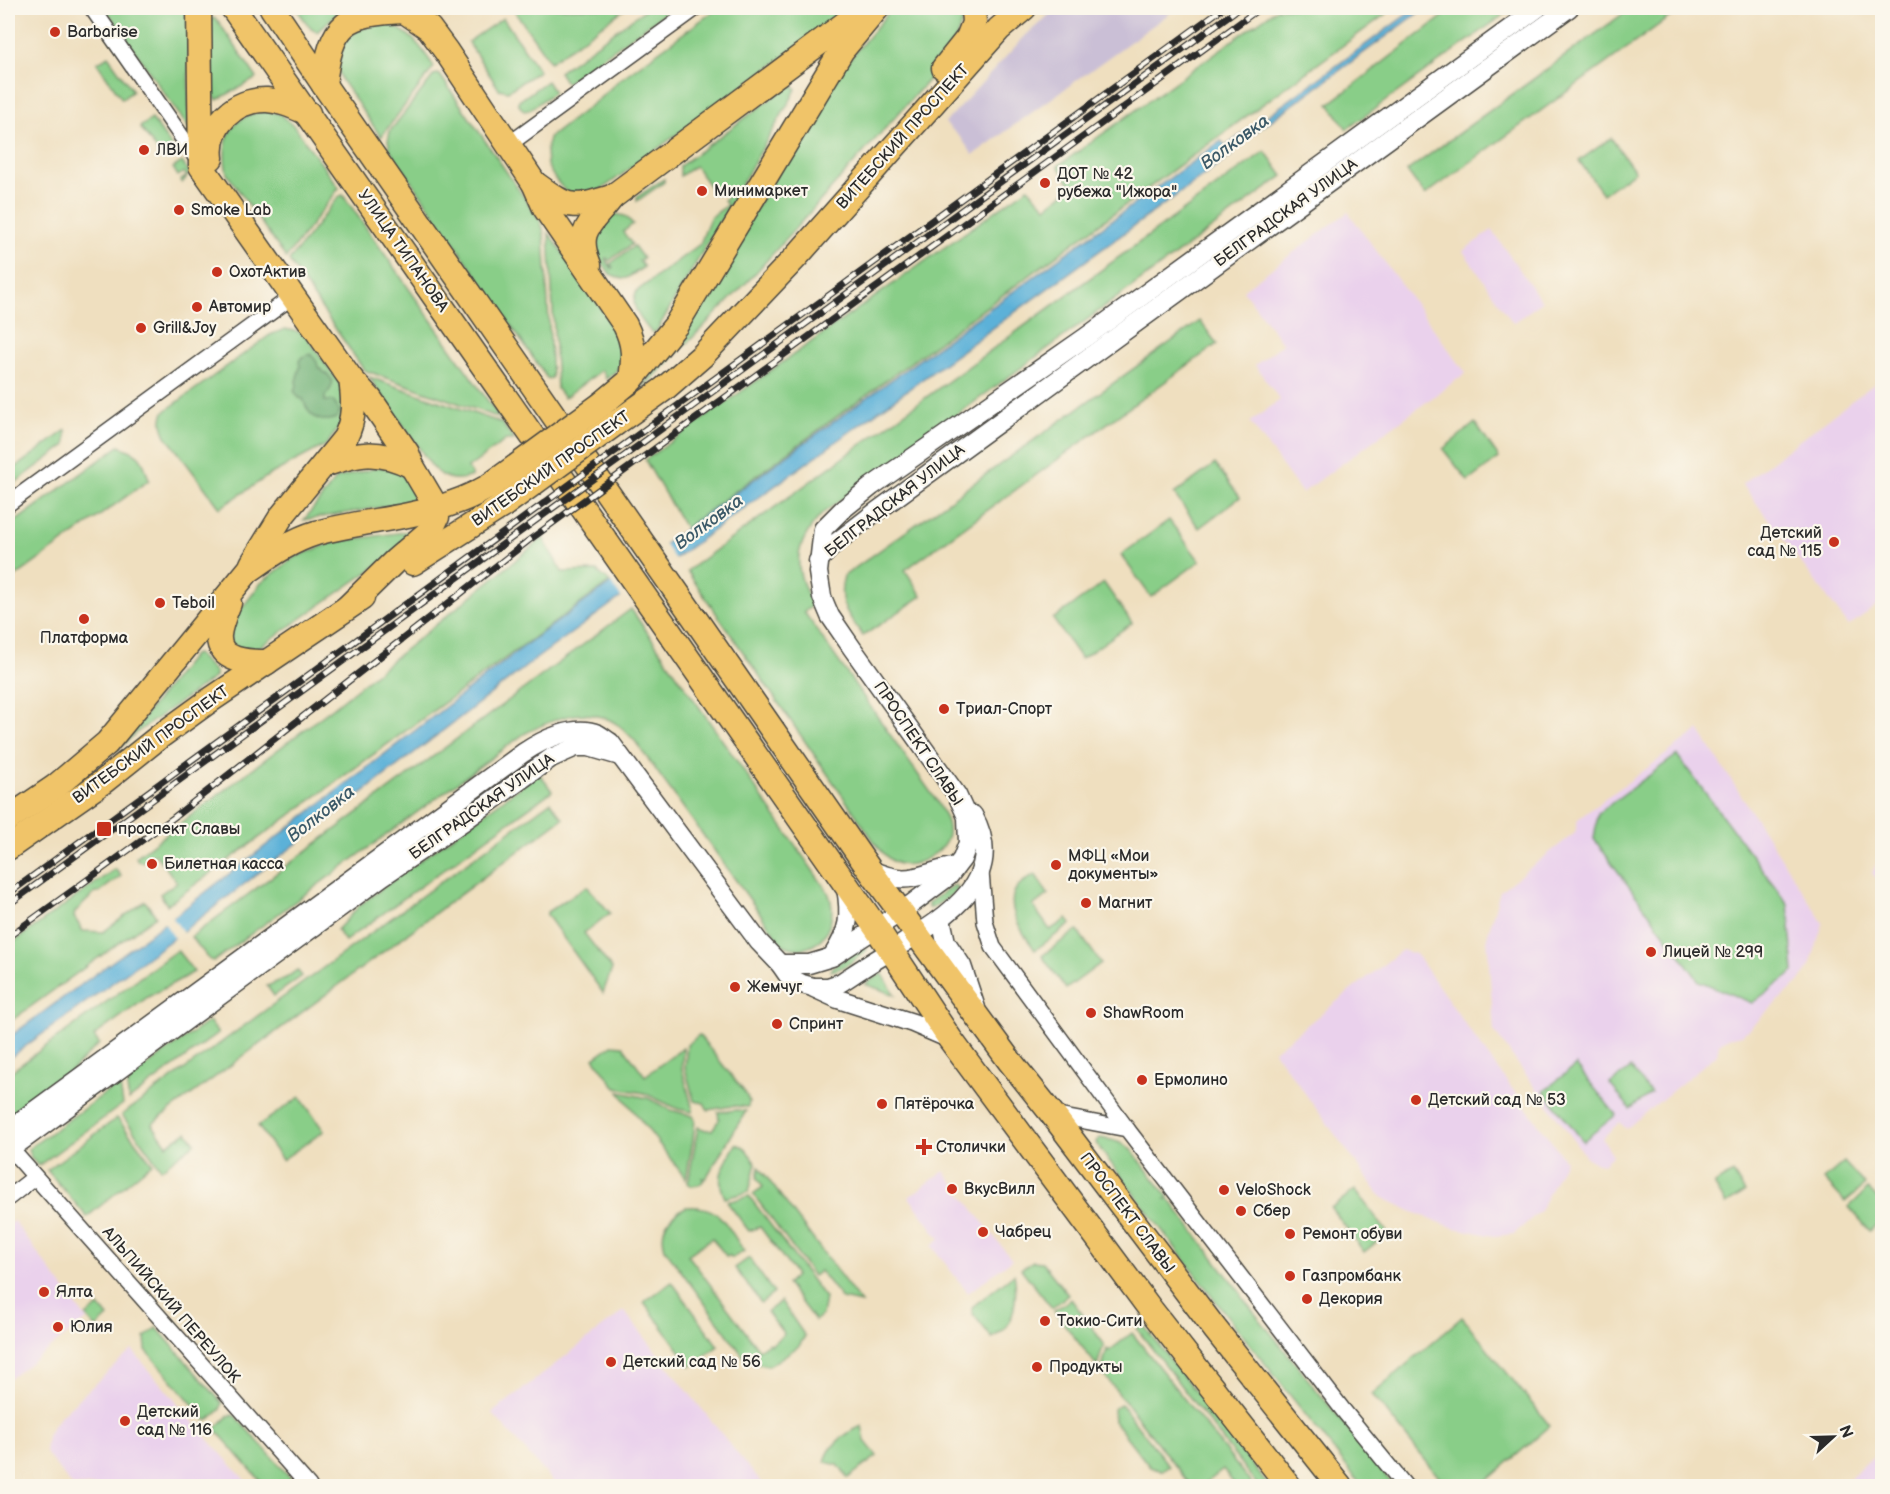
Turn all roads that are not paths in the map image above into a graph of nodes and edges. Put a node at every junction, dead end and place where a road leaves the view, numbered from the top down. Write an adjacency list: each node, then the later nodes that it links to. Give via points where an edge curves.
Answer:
1 (92, 8): 16 (street)
2 (199, 8): 16 (main road)
3 (233, 8): 13 (main road, УЛИЦА ТИПАНОВА)
4 (272, 8): 12 (main road, УЛИЦА ТИПАНОВА)
5 (696, 8): 15 (street)
6 (875, 8): 18 (main road, via 846,22); 22 (main road, ВИТЕБСКИЙ ПРОСПЕКТ, via 842,50 687,309)
7 (973, 8): 14 (main road, via 974,23 968,38 932,82)
8 (1024, 8): 14 (main road, ВИТЕБСКИЙ ПРОСПЕКТ, via 999,29)
9 (1538, 8): 30 (street, БЕЛГРАДСКАЯ УЛИЦА, via 1086,337 872,486 824,529)
10 (1569, 8): 30 (street, БЕЛГРАДСКАЯ УЛИЦА, via 873,514)
11 (408, 9): 12 (main road, via 363,15 344,27 332,44); 15 (main road, via 429,28)
12 (324, 85): 29 (main road, УЛИЦА ТИПАНОВА)
13 (308, 113): 16 (main road, via 267,100 234,109 214,135); 41 (main road, УЛИЦА ТИПАНОВА)
14 (920, 117): 23 (main road, ВИТЕБСКИЙ ПРОСПЕКТ, via 702,356 664,389)
15 (508, 145): 17 (main road)
16 (209, 174): 20 (main road)
17 (534, 183): 18 (main road, via 572,205); 19 (main road, via 545,208)
18 (612, 196): 19 (main road, via 589,223 582,240)
19 (596, 280): 22 (main road, via 632,339)
20 (293, 296): 21 (main road); 27 (street)
21 (351, 379): 24 (main road, via 355,405 350,428); 25 (main road, via 375,407)
22 (631, 380): 23 (main road, ВИТЕБСКИЙ ПРОСПЕКТ)
23 (609, 413): 26 (main road, ВИТЕБСКИЙ ПРОСПЕКТ, bridge)
24 (324, 465): 25 (main road, via 370,454 386,455); 31 (main road, via 281,517)
25 (412, 466): 28 (main road)
26 (495, 497): 28 (main road, ВИТЕБСКИЙ ПРОСПЕКТ); 32 (main road, ВИТЕБСКИЙ ПРОСПЕКТ)
27 (8, 504)
28 (436, 509): 31 (main road, ВИТЕБСКИЙ ПРОСПЕКТ, via 317,533 285,546); 32 (main road, via 436,522 431,530)
29 (641, 542): 38 (main road, ПРОСПЕКТ СЛАВЫ)
30 (818, 561): 35 (street, ПРОСПЕКТ СЛАВЫ, via 819,589 830,616)
31 (241, 580): 33 (main road, via 221,626 219,643 234,659); 36 (main road, ВИТЕБСКИЙ ПРОСПЕКТ, via 107,743 55,787)
32 (348, 607): 33 (main road, ВИТЕБСКИЙ ПРОСПЕКТ)
33 (267, 662): 37 (main road, ВИТЕБСКИЙ ПРОСПЕКТ)
34 (622, 756): 49 (street, via 759,942); 55 (street, БЕЛГРАДСКАЯ УЛИЦА, via 598,734 584,731 566,733 533,746); 56 (street, БЕЛГРАДСКАЯ УЛИЦА, via 576,747 551,758)
35 (957, 795): 39 (street, ПРОСПЕКТ СЛАВЫ, via 966,817 968,843); 40 (street, ПРОСПЕКТ СЛАВЫ, via 975,818 983,841)
36 (8, 819)
37 (8, 848)
38 (869, 869): 39 (street, via 883,876 909,879 942,869); 43 (main road, ПРОСПЕКТ СЛАВЫ)
39 (952, 871): 42 (street, via 962,878); 43 (street, ПРОСПЕКТ СЛАВЫ)
40 (981, 872): 42 (street, ПРОСПЕКТ СЛАВЫ); 54 (street, via 984,922 993,946)
41 (846, 884): 45 (main road); 48 (street, via 849,917 842,942)
42 (967, 895): 44 (street, ПРОСПЕКТ СЛАВЫ)
43 (901, 912): 45 (street, ПРОСПЕКТ СЛАВЫ); 46 (main road, ПРОСПЕКТ СЛАВЫ)
44 (941, 919): 46 (street, ПРОСПЕКТ СЛАВЫ); 51 (street, via 946,942 962,966)
45 (877, 929): 47 (main road); 48 (street, ПРОСПЕКТ СЛАВЫ)
46 (918, 935): 47 (street, ПРОСПЕКТ СЛАВЫ); 51 (main road, ПРОСПЕКТ СЛАВЫ)
47 (891, 950): 50 (street, ПРОСПЕКТ СЛАВЫ, via 840,983); 52 (main road)
48 (832, 957): 49 (street, ПРОСПЕКТ СЛАВЫ, via 809,964)
49 (780, 964): 50 (street, via 789,977)
50 (813, 987): 52 (street)
51 (980, 1021): 53 (main road, ПРОСПЕКТ СЛАВЫ)
52 (950, 1039): 60 (main road, via 1151,1310)
53 (1053, 1114): 54 (street); 61 (main road, ПРОСПЕКТ СЛАВЫ, via 1215,1329)
54 (1127, 1128): 62 (street)
55 (8, 1130)
56 (8, 1148): 57 (street, АЛЬПИЙСКИЙ ПЕРЕУЛОК)
57 (35, 1177): 58 (street); 59 (street, АЛЬПИЙСКИЙ ПЕРЕУЛОК)
58 (8, 1197)
59 (309, 1486)
60 (1289, 1486)
61 (1340, 1486)
62 (1405, 1486)

